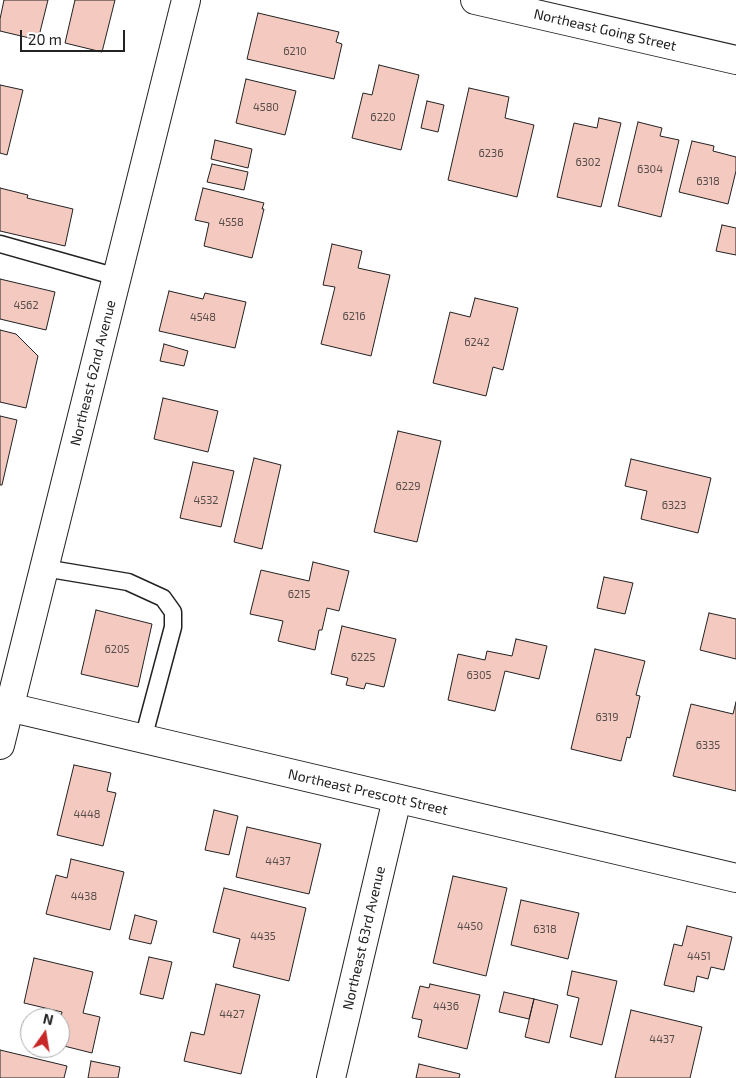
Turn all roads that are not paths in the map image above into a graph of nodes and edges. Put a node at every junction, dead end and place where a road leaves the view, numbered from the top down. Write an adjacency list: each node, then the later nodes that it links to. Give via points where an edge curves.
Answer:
1 (186, 0): 5 (street, Northeast 62nd Avenue)
2 (475, 0): 3 (street, Northeast Going Street)
3 (736, 60)
4 (0, 244): 5 (lane)
5 (117, 277): 6 (street, Northeast 62nd Avenue)
6 (44, 568): 7 (street, Northeast 62nd Avenue); 8 (lane, via 128,582 162,598 173,612 173,627)
7 (5, 706): 8 (street, Northeast Prescott Street); 9 (street, Northeast 62nd Avenue)
8 (143, 739): 10 (street, Northeast Prescott Street)
9 (0, 745)
10 (397, 799): 11 (street, Northeast Prescott Street); 12 (street, Northeast 63rd Avenue)
11 (736, 878)
12 (331, 1078)

